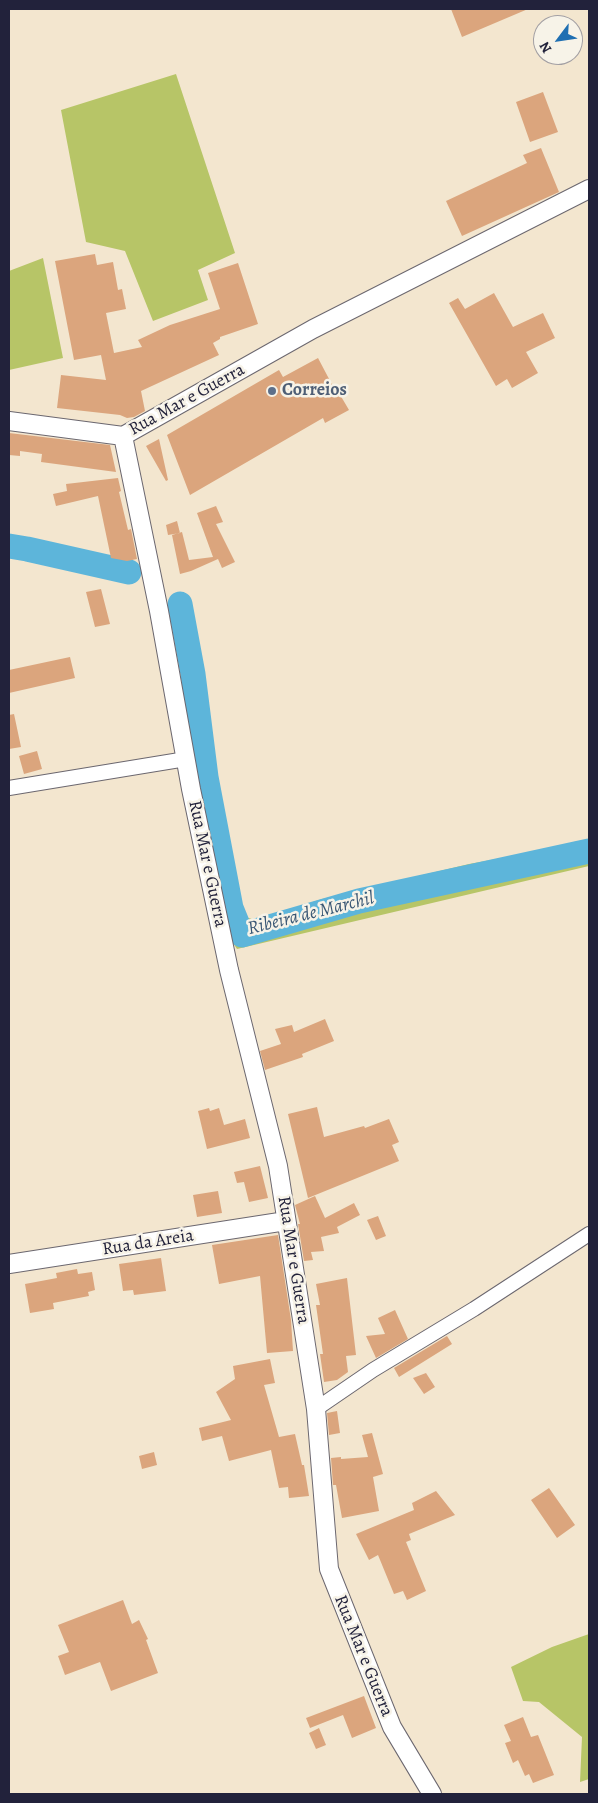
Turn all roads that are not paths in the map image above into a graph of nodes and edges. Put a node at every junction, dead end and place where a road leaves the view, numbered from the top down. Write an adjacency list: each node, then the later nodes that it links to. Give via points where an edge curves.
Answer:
1 (589, 189): 3 (street, Rua Mar e Guerra, via 313,329)
2 (9, 421): 3 (street)
3 (123, 436): 4 (street, Rua Mar e Guerra)
4 (186, 759): 5 (street); 6 (street, Rua Mar e Guerra, via 229,970 278,1166)
5 (9, 788)
6 (286, 1221): 8 (street, Rua da Areia); 9 (street, Rua Mar e Guerra)
7 (589, 1234): 9 (street)
8 (9, 1264)
9 (316, 1408): 10 (street, Rua Mar e Guerra, via 329,1569 392,1727)
10 (432, 1794)

